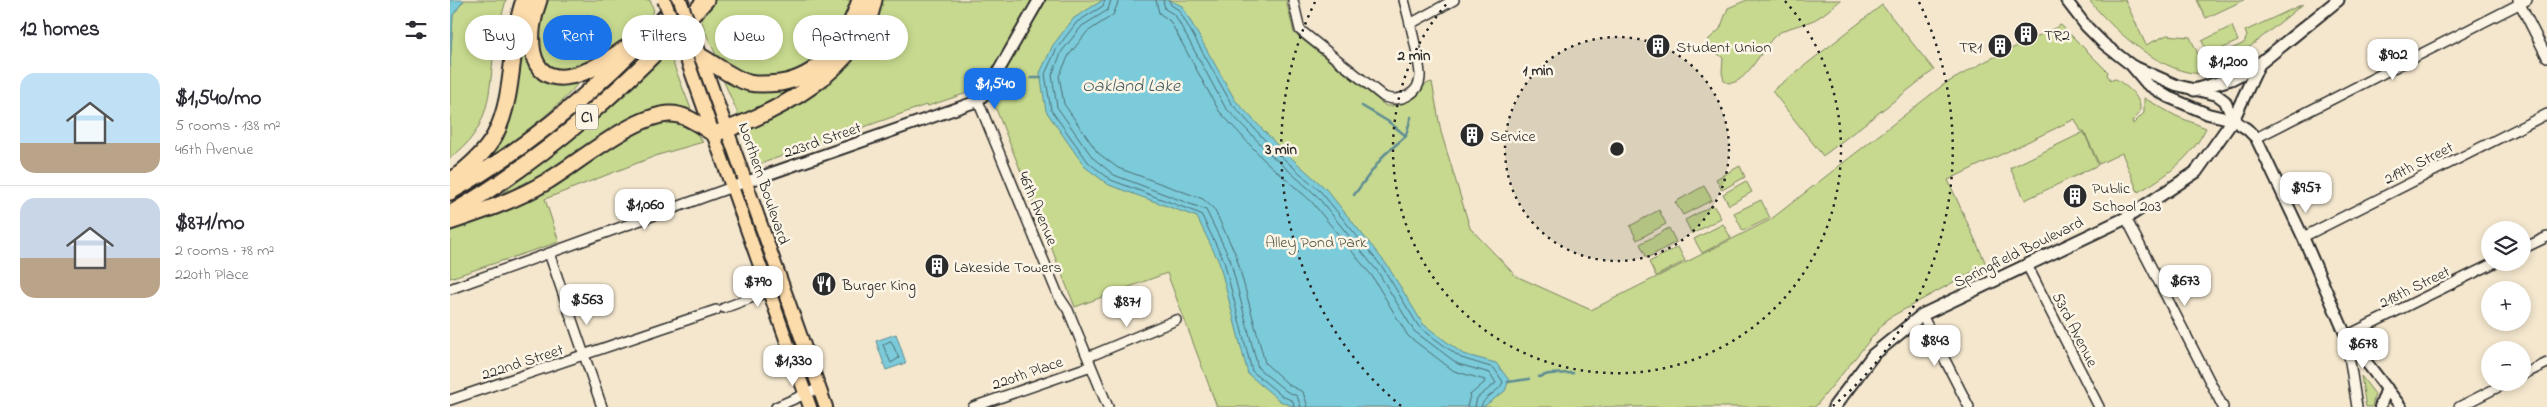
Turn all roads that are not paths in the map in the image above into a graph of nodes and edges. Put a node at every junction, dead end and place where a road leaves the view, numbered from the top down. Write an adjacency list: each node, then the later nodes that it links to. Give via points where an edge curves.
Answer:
1 (524, 0): 31 (highway, via 517,19 507,101 500,124 487,147)
2 (539, 0): 18 (highway, via 531,30 532,50 538,66 552,76 568,77 588,71)
3 (664, 0): 29 (main road, Northern Boulevard, bridge)
4 (680, 0): 15 (highway, CI); 16 (main road, Northern Boulevard, bridge)
5 (706, 0): 35 (highway, CI, via 657,52 581,122 535,160)
6 (860, 0): 20 (highway, via 853,22 839,45 826,60 797,79 772,84 751,83)
7 (874, 0): 29 (highway, via 854,45 837,67 814,85 751,120)
8 (1038, 0): 26 (street)
9 (1293, 0): 17 (street, via 1300,30 1384,96 1395,99 1407,96 1415,89 1420,74)
10 (1404, 0): 17 (street)
11 (1454, 0): 17 (street)
12 (2066, 0): 24 (street, via 2104,44)
13 (2338, 0): 23 (main road, Springfield Boulevard)
14 (2522, 1): 19 (street); 30 (street)
15 (667, 15)
16 (685, 15)
17 (1410, 24)
18 (622, 50)
19 (2547, 57)
20 (705, 59)
21 (623, 60): 34 (highway, CI, via 537,133)
22 (703, 60): 29 (main road, Northern Boulevard)
23 (2259, 64): 25 (main road, via 2230,79); 28 (main road, Springfield Boulevard)
24 (2131, 65): 25 (street); 28 (street, via 2148,84 2168,97 2208,114)
25 (2194, 90): 28 (street, via 2217,95 2225,101)
26 (978, 102): 32 (street, 223rd Street); 51 (street, 46th Avenue, via 1058,294)
27 (2547, 114): 38 (street, 219th Street)
28 (2233, 120): 30 (street); 36 (main road, Springfield Boulevard, via 2196,172)
29 (721, 132): 32 (main road, Northern Boulevard); 33 (main road, Northern Boulevard); 37 (highway, via 670,114 645,119 544,183 496,206)
30 (2256, 138): 38 (street)
31 (450, 182)
32 (746, 182): 33 (street, 223rd Street); 44 (main road, Northern Boulevard)
33 (732, 187): 41 (street, 223rd Street); 46 (main road, Northern Boulevard)
34 (450, 192)
35 (450, 214)
36 (2126, 218): 42 (main road, Springfield Boulevard); 68 (street)
37 (450, 222)
38 (2303, 237): 49 (street)
39 (2547, 237): 40 (street)
40 (2531, 245)
41 (550, 253): 45 (street, 223rd Street); 50 (street)
42 (2027, 265): 47 (main road, Springfield Boulevard); 67 (street, 53rd Avenue)
43 (2481, 269): 49 (street, 218th Street)
44 (783, 286): 46 (street, 222nd Street); 54 (main road, Northern Boulevard)
45 (450, 289)
46 (769, 291): 50 (street, 222nd Street); 57 (main road, Northern Boulevard)
47 (1922, 315): 59 (main road, Springfield Boulevard, via 1873,355); 66 (street)
48 (1176, 320): 51 (street, 220th Place)
49 (2346, 336): 55 (street); 69 (street)
50 (585, 356): 58 (street, 222nd Street); 60 (street)
51 (1090, 361): 64 (street, 220th Place); 65 (street, 46th Avenue)
52 (2547, 363): 53 (street)
53 (2531, 371)
54 (820, 388): 57 (street); 63 (main road, Northern Boulevard)
55 (2387, 388): 70 (street); 71 (street)
56 (2490, 391): 72 (street)
57 (806, 394): 61 (street); 62 (main road, Northern Boulevard)
58 (450, 400)
59 (1838, 405)
60 (602, 407)
61 (776, 407)
62 (810, 407)
63 (826, 407)
64 (972, 407)
65 (1108, 407)
66 (1969, 407)
67 (2099, 407)
68 (2222, 407)
69 (2357, 407)
70 (2380, 407)
71 (2401, 407)
72 (2459, 407)

